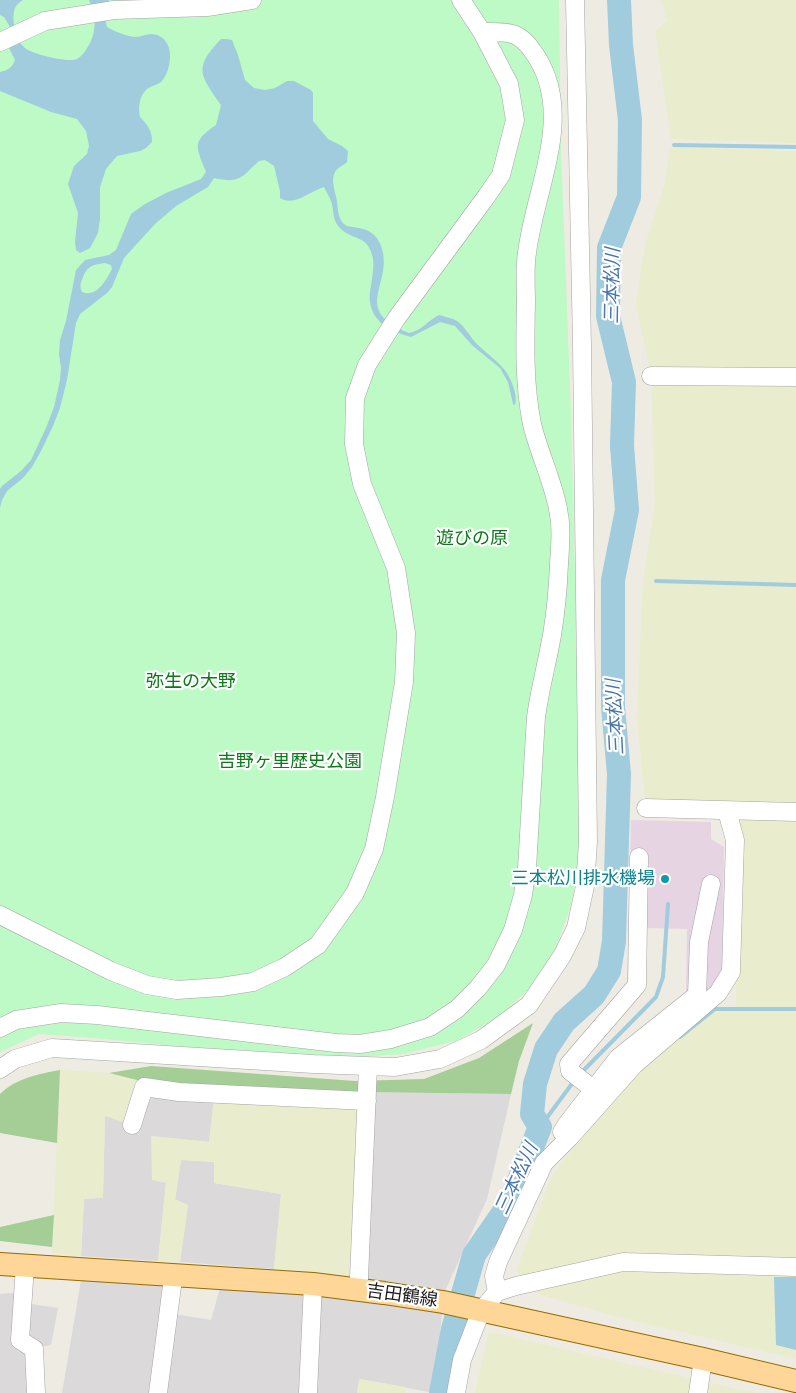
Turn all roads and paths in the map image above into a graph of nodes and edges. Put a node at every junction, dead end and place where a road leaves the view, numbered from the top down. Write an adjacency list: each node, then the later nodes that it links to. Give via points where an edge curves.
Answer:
1 (252, 0): 5 (street, via 207,7 114,10 45,21)
2 (461, 0): 4 (street)
3 (575, 0): 15 (street, via 587,753 585,886 576,928 562,956 529,1005 480,1040 440,1059 395,1067)
4 (482, 32): 13 (street, via 509,84 515,120 501,175 396,319 366,365 355,398 354,444 362,484 396,568 406,634 404,682 385,797 374,850 355,893 318,945 285,967 253,982 177,990 147,985 111,971); 14 (street, via 518,35 527,42 547,77 554,123 528,246 525,333 532,423 559,515 560,555 552,637 536,717 527,868 513,930 496,965 457,1009 430,1027 391,1039 336,1044 61,1013 16,1020)
5 (0, 42)
6 (652, 376): 7 (street)
7 (796, 377)
8 (646, 808): 9 (street)
9 (727, 811): 10 (street); 20 (street, via 734,840 731,972 718,993 634,1065)
10 (796, 812)
11 (639, 857): 17 (street, via 636,985 569,1064 570,1072)
12 (711, 884): 17 (street, via 699,942 697,995 618,1058)
13 (0, 915)
14 (0, 1028)
15 (368, 1066): 16 (street, via 52,1048 15,1059); 18 (street)
16 (0, 1069)
17 (593, 1089): 20 (street)
18 (366, 1101): 19 (street, via 179,1092 144,1087); 26 (street)
19 (132, 1125)
20 (544, 1163): 27 (street, via 498,1262 494,1276)
21 (0, 1264): 22 (main road, 吉田鶴線)
22 (25, 1266): 24 (main road, 吉田鶴線); 31 (street, via 20,1340 34,1349)
23 (796, 1267): 27 (street, via 623,1262)
24 (176, 1274): 25 (main road, 吉田鶴線); 32 (street)
25 (313, 1284): 26 (main road, 吉田鶴線); 33 (street)
26 (357, 1290): 28 (main road, 吉田鶴線, via 443,1302)
27 (497, 1292): 28 (street)
28 (481, 1311): 29 (main road, 吉田鶴線); 34 (street, via 462,1360)
29 (703, 1359): 30 (main road, 吉田鶴線); 35 (street)
30 (796, 1381)
31 (36, 1393)
32 (158, 1393)
33 (308, 1393)
34 (456, 1393)
35 (698, 1393)

